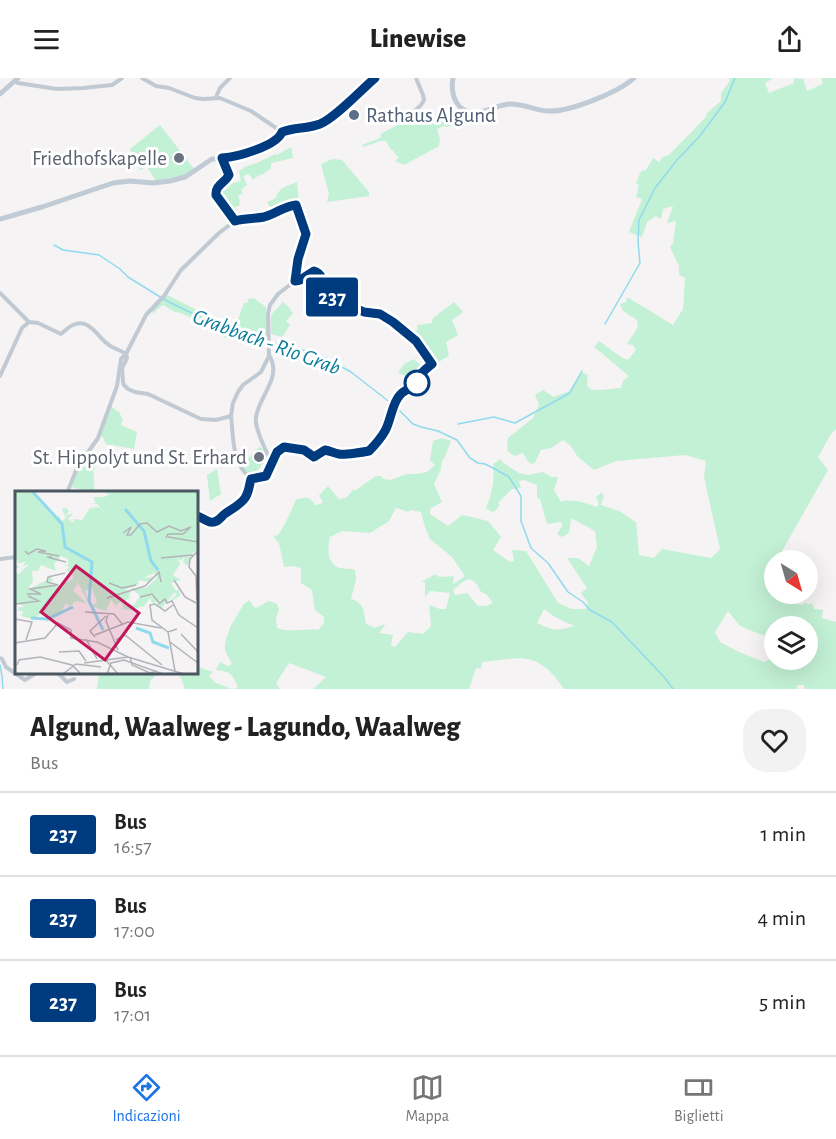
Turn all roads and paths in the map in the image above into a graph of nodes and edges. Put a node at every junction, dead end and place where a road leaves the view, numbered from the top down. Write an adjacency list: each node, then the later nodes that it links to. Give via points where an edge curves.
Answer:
1 (122, 78): 7 (street, via 112,85 70,89 18,83)
2 (142, 78): 12 (street, via 154,86 195,98)
3 (375, 78): 14 (main road, via 325,122)
4 (416, 78): 13 (street, via 424,100 402,122)
5 (453, 78): 6 (main road, via 456,102 476,113 510,104 564,110 611,93)
6 (634, 78)
7 (16, 79): 10 (main road)
8 (227, 79): 12 (street)
9 (0, 83): 10 (street)
10 (8, 87): 11 (main road)
11 (0, 94)
12 (216, 97): 14 (street, via 251,111)
13 (391, 123)
14 (282, 132): 15 (main road, via 267,145)
15 (222, 158): 16 (main road, via 212,159 178,180 113,183); 17 (street, via 229,175 216,195)
16 (0, 219)
17 (235, 221): 19 (street, via 264,217 295,205 306,232); 22 (street, via 184,267 148,312)
18 (316, 271): 19 (street)
19 (295, 281): 23 (street, via 270,304)
20 (0, 293): 21 (street)
21 (28, 322): 22 (street, via 61,334 75,324 83,324); 24 (street)
22 (126, 354): 25 (street, via 123,382 128,389 148,394 198,418 216,420); 27 (street, via 121,359 117,386 99,435)
23 (269, 355): 25 (street, via 261,372 240,388); 26 (street, via 274,374 255,421 272,461 266,476)
24 (0, 376)
25 (231, 416): 26 (street, via 236,459)
26 (251, 479): 28 (street, via 242,502 220,519 210,522)
27 (67, 491)
28 (198, 516)
29 (15, 557): 30 (street)
30 (0, 559)
31 (0, 658): 32 (street)
32 (15, 673)
33 (16, 674): 34 (street, via 25,680)
34 (35, 674)
35 (59, 674): 36 (street, via 67,682)
36 (74, 680)

